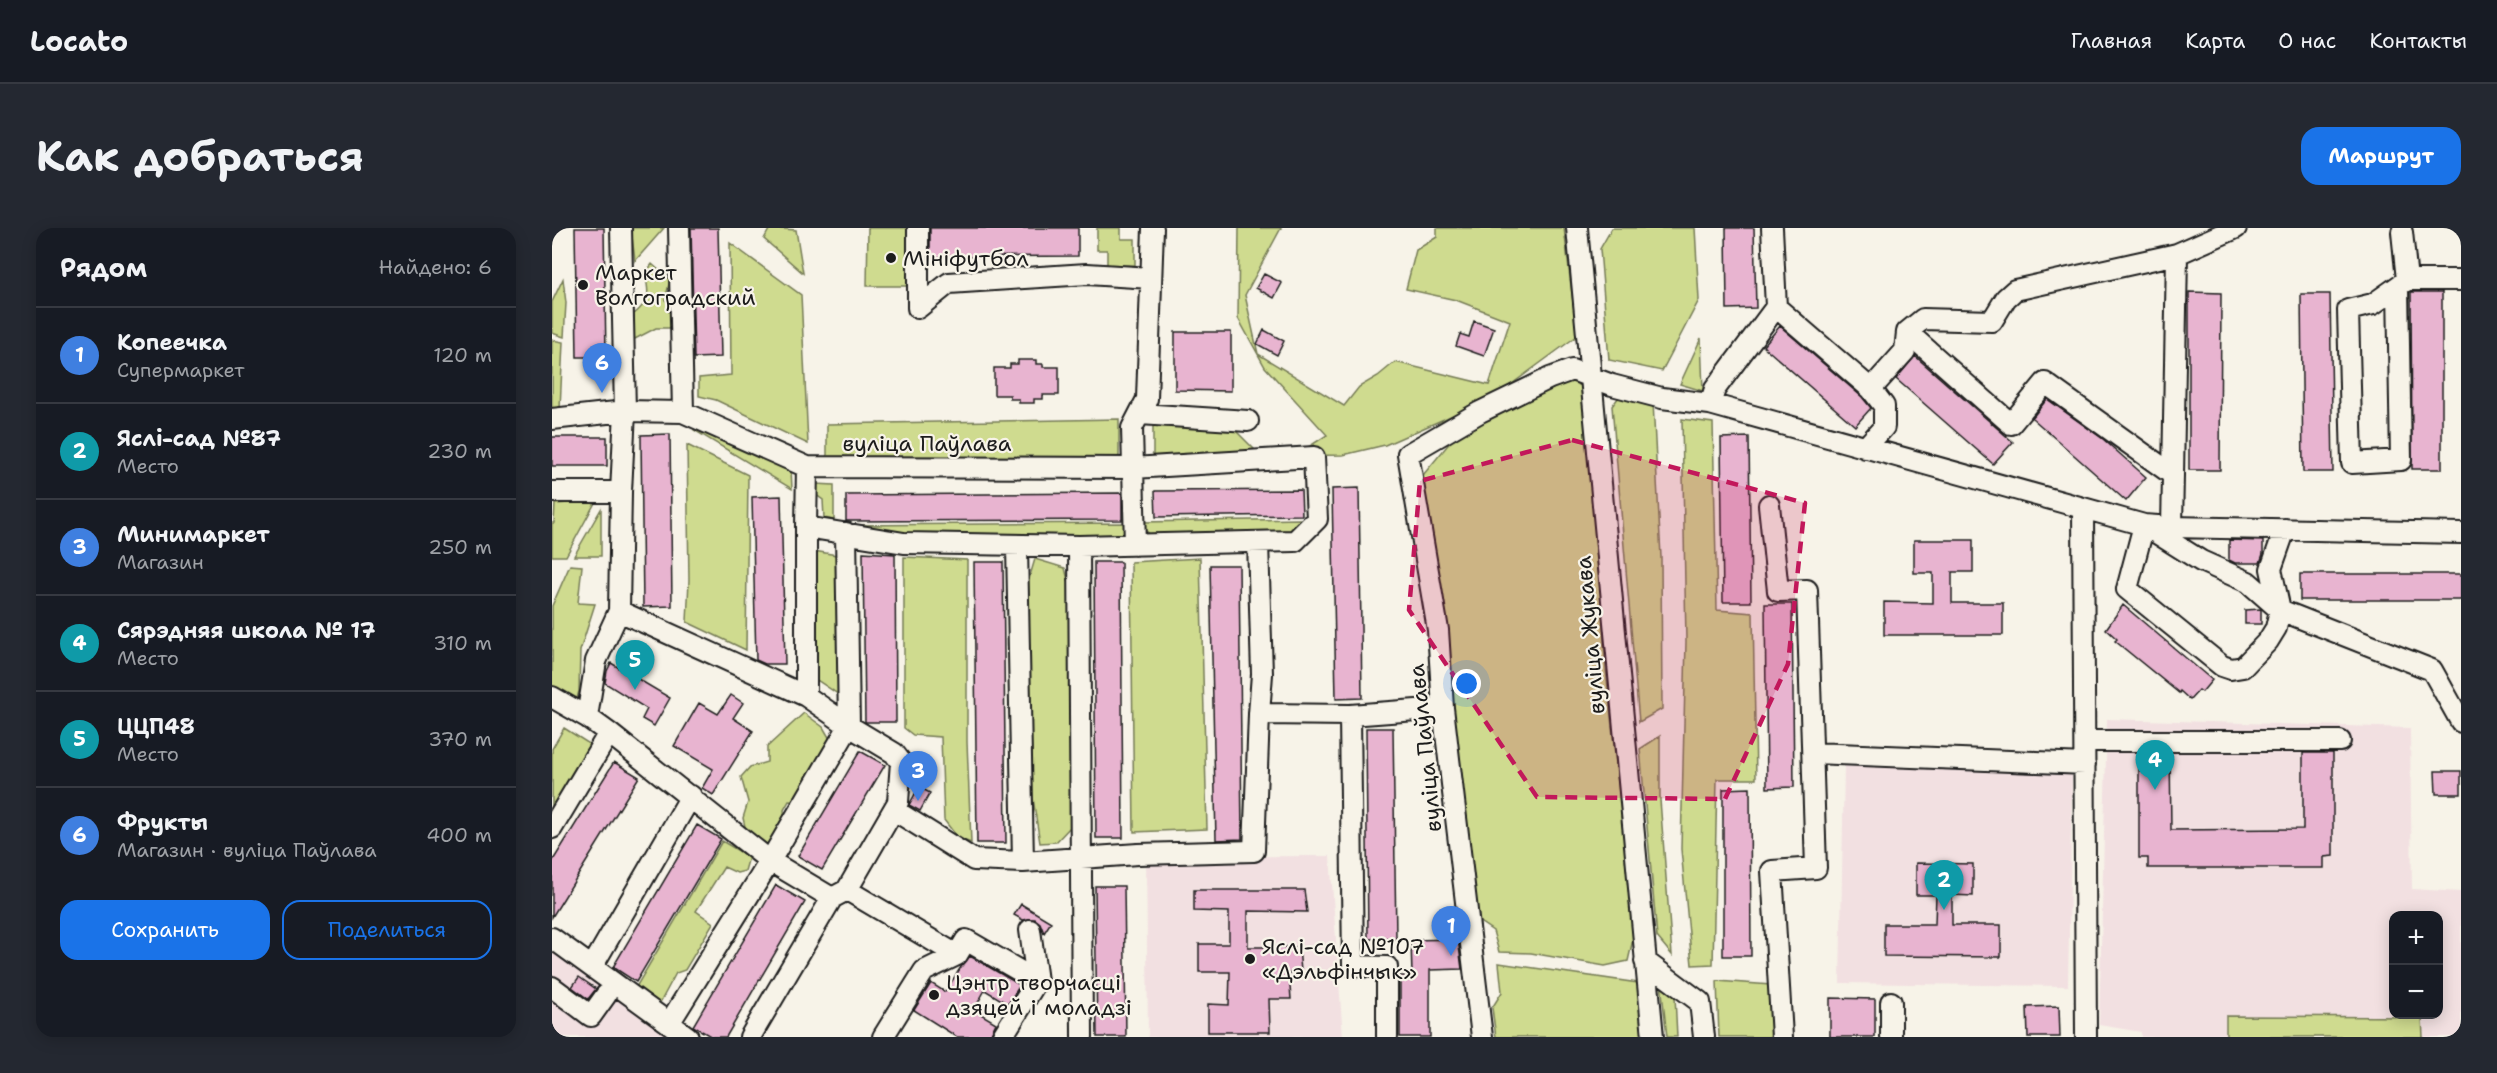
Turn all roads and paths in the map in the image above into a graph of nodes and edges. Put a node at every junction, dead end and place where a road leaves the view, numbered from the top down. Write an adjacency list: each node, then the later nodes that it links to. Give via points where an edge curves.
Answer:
1 (621, 228): 18 (street)
2 (679, 228): 19 (street)
3 (918, 228): 10 (street, via 916,317 949,283 1087,274)
4 (1153, 228): 10 (street)
5 (1577, 228): 15 (street, вуліца Жукава)
6 (1772, 228): 13 (street)
7 (2236, 228): 9 (street)
8 (2404, 229): 12 (street)
9 (2177, 254): 14 (street, via 2015,290 1992,321 1923,319); 26 (street)
10 (1151, 278): 20 (street, via 1147,399)
11 (2461, 280): 12 (street)
12 (2402, 284): 12 (street, via 2373,303 2349,310 2352,463 2402,460)
13 (1776, 307): 16 (street); 17 (street, via 1715,389)
14 (1907, 332): 16 (street, via 1905,351); 26 (street, via 2010,424 2045,383)
15 (1591, 377): 17 (street, via 1662,398); 45 (street, вуліца Паўлава, via 1572,370 1550,378 1480,412 1408,454 1437,630); 66 (street, вуліца Жукава)
16 (1871, 389): 23 (street, via 1884,406 1884,427)
17 (1710, 404): 23 (street)
18 (625, 411): 19 (street, вуліца Паўлава); 21 (street, вуліца Паўлава); 28 (street)
19 (683, 412): 24 (street, вуліца Паўлава)
20 (1140, 414): 22 (street); 25 (street, via 1132,428)
21 (552, 419)
22 (1248, 421)
23 (1865, 448): 30 (street)
24 (807, 467): 25 (street, вуліца Паўлава); 32 (street)
25 (1133, 468): 37 (street, вуліца Паўлава, via 1314,457 1317,519 1295,542); 38 (street)
26 (2173, 475): 33 (street)
27 (552, 492): 28 (street)
28 (621, 492): 42 (street)
29 (1769, 505): 54 (street, via 1778,591 1807,590)
30 (2083, 508): 31 (street); 52 (street)
31 (2144, 525): 33 (street); 41 (street, via 2201,561 2248,582); 41 (street, via 2127,589 2222,666 2243,666 2268,641)
32 (806, 527): 36 (street); 43 (street)
33 (2172, 527): 34 (street)
34 (2285, 529): 35 (street); 41 (street, via 2271,569)
35 (2461, 532)
36 (846, 533): 39 (street, via 904,543); 50 (street)
37 (1258, 542): 38 (street); 46 (street, via 1262,674)
38 (1135, 545): 40 (street)
39 (1017, 546): 40 (street); 61 (street)
40 (1079, 546): 59 (street)
41 (2280, 610): 49 (street, via 2432,670)
42 (620, 611): 43 (street); 48 (street, via 596,660)
43 (806, 696): 50 (street)
44 (552, 697): 48 (street)
45 (1443, 708): 47 (street); 79 (street, вуліца Паўлава)
46 (1259, 714): 47 (street); 59 (street, via 1254,851)
47 (1350, 715): 78 (street, via 1353,966 1387,967)
48 (588, 717): 51 (street)
49 (2461, 722)
50 (849, 726): 57 (street, via 894,753 901,762); 60 (street)
51 (609, 733): 56 (street); 58 (street)
52 (2085, 741): 53 (street); 55 (street)
53 (2340, 741)
54 (1813, 753): 55 (street); 82 (street, via 1816,868 1772,871)
55 (2085, 764): 84 (street)
56 (691, 796): 60 (street); 67 (street)
57 (894, 810): 61 (street, via 974,860); 62 (street)
58 (552, 828)
59 (1080, 858): 61 (street); 77 (street)
60 (770, 861): 62 (street); 72 (street)
61 (1023, 862)
62 (840, 894): 65 (street); 74 (street)
63 (1030, 930): 68 (street)
64 (552, 938): 67 (street)
65 (957, 955): 68 (street, via 966,940); 75 (street, via 924,971)
66 (1645, 961): 80 (street, вуліца Жукава); 81 (street, via 1701,1002)
67 (592, 967): 72 (street)
68 (1037, 981): 76 (street)
69 (552, 987): 70 (street, via 591,1016)
70 (606, 995)
71 (1891, 1002): 83 (street)
72 (670, 1022): 73 (street)
73 (688, 1037)
74 (750, 1037)
75 (883, 1037)
76 (1002, 1037)
77 (1082, 1037)
78 (1387, 1037)
79 (1482, 1037)
80 (1653, 1037)
81 (1704, 1037)
82 (1782, 1037)
83 (1892, 1037)
84 (2086, 1037)

